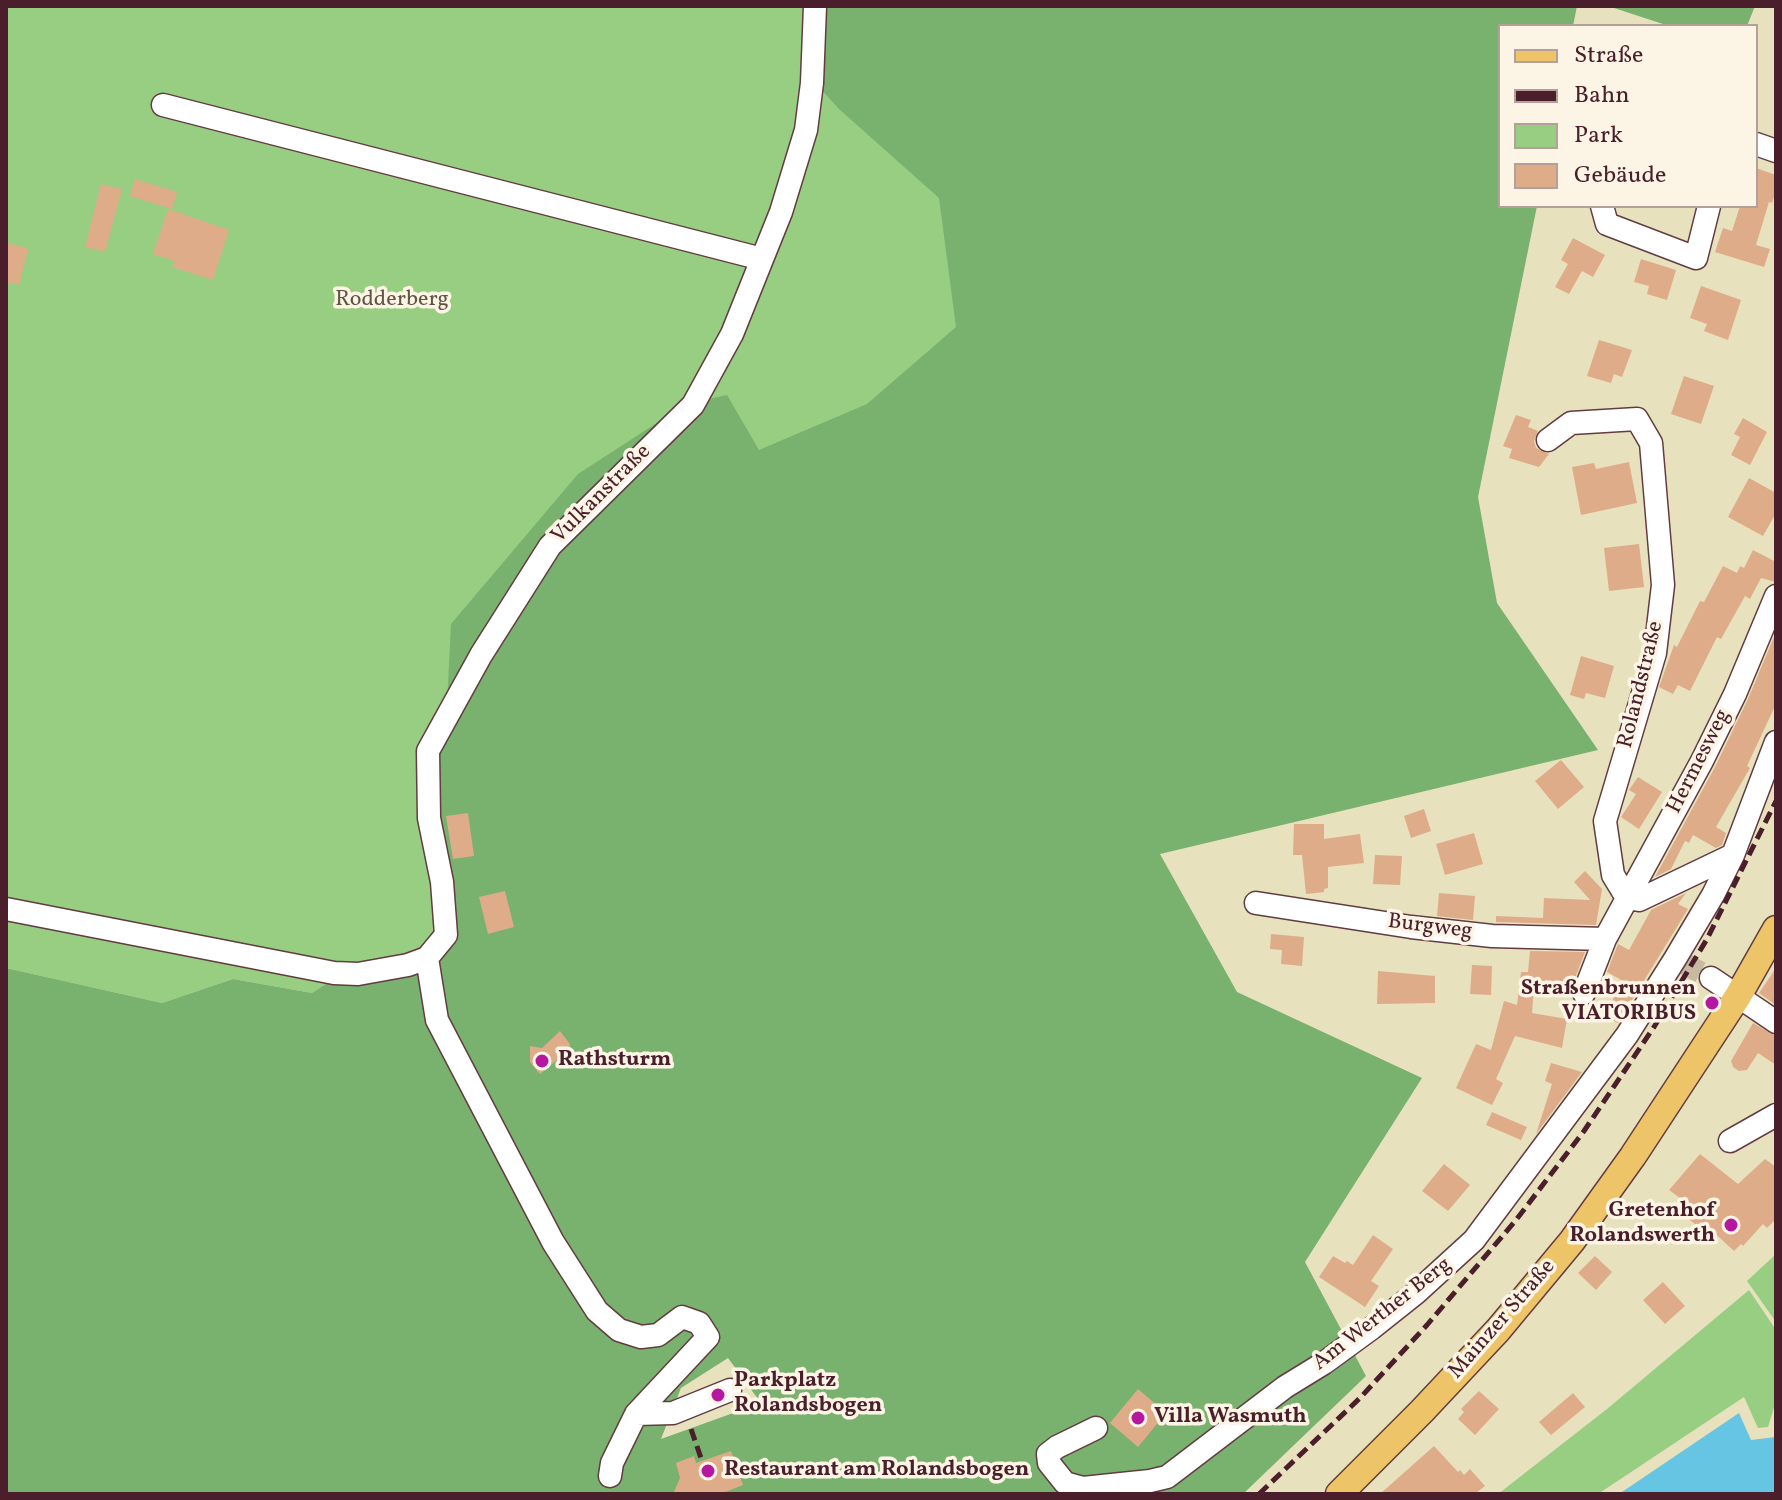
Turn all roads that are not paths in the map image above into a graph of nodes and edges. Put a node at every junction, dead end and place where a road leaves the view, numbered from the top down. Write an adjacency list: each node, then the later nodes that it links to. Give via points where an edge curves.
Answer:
1 (815, 6): 5 (street, Vulkanstraße, via 806,130)
2 (163, 105): 5 (street)
3 (1603, 208): 4 (street, via 1607,224 1696,258)
4 (1708, 208)
5 (762, 259): 15 (street, Vulkanstraße, via 732,334 693,405 550,546 428,751 429,818 446,935)
6 (1548, 440): 10 (street, Rolandstraße, via 1571,423 1637,419 1651,443 1662,599 1655,653 1605,821 1613,875)
7 (1776, 596): 10 (street, Hermesweg, via 1702,761)
8 (1776, 742): 9 (street, Am Werther Berg)
9 (1733, 855): 10 (street, via 1639,900); 24 (street, Am Werther Berg, via 1678,960 1627,1035 1487,1225 1452,1262 1372,1328 1167,1477 1083,1488 1065,1483 1048,1454)
10 (1627, 898): 14 (street, Hermesweg)
11 (1256, 903): 14 (street, Burgweg, via 1492,936)
12 (6, 909): 15 (street, via 334,973 358,974)
13 (1776, 929): 18 (main road, Mainzer Straße)
14 (1609, 931): 17 (street, Hermesweg)
15 (427, 958): 23 (street, via 437,1020 553,1242 597,1311 619,1330 641,1337 658,1335 682,1317 699,1323 708,1337)
16 (1711, 978): 18 (street)
17 (1584, 993)
18 (1738, 996): 19 (street); 26 (main road, Mainzer Straße, via 1572,1241 1498,1330)
19 (1776, 1022)
20 (1776, 1115): 21 (street)
21 (1730, 1141)
22 (730, 1390): 23 (street, via 673,1413)
23 (636, 1414): 25 (street)
24 (1096, 1428)
25 (610, 1476)
26 (1339, 1494)

